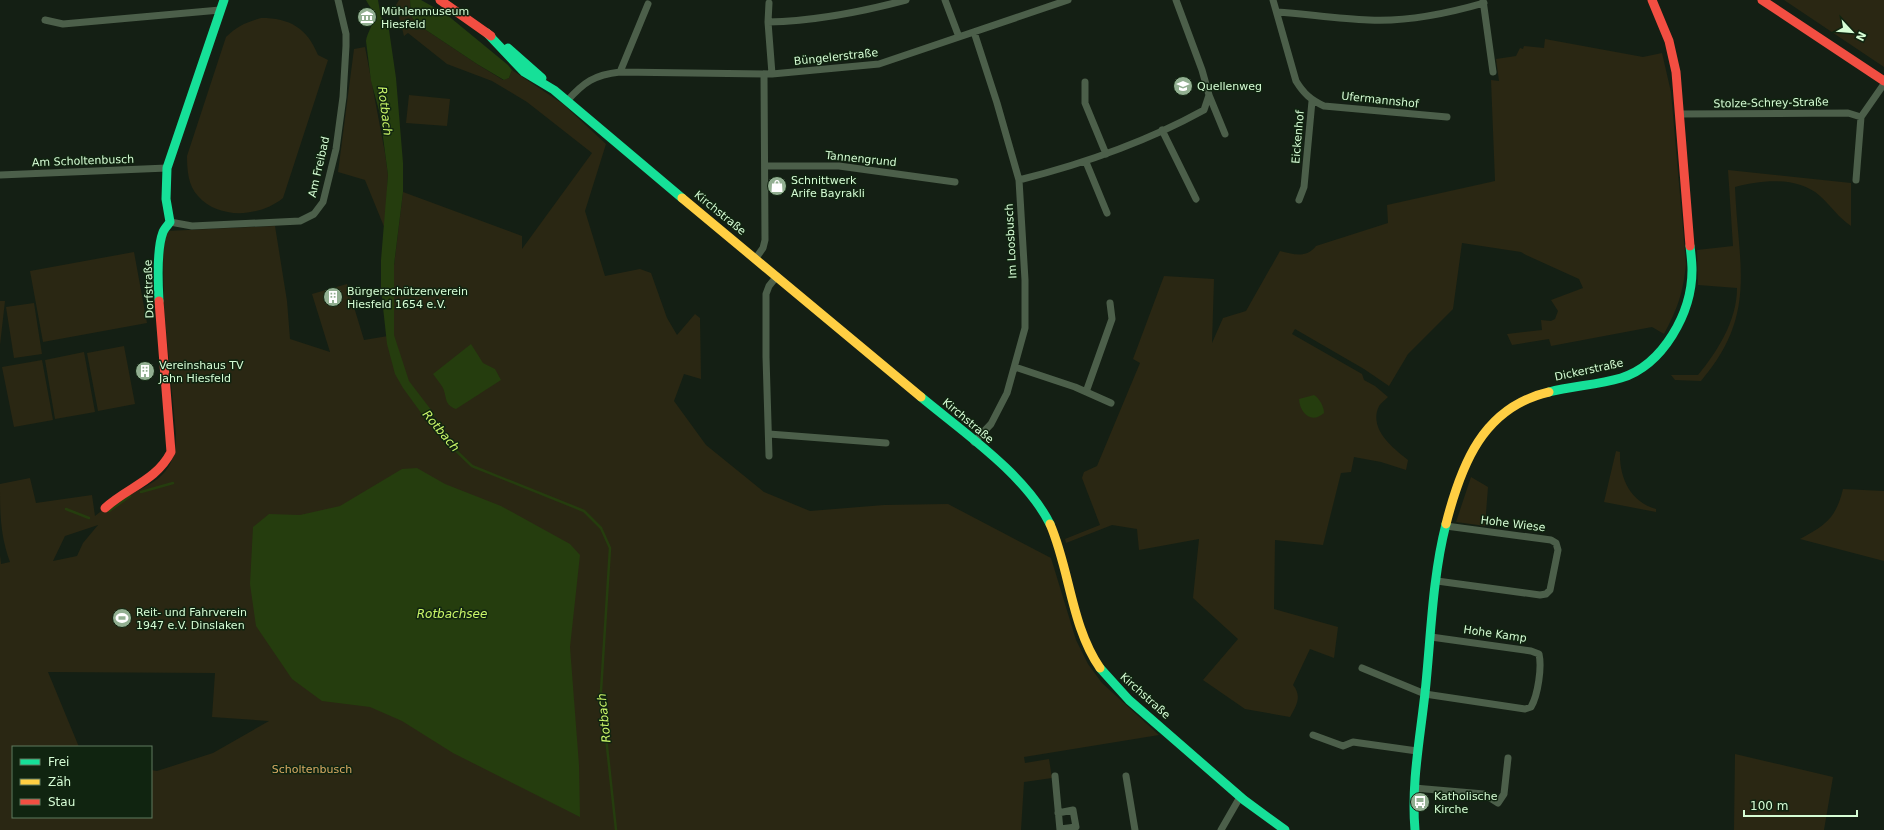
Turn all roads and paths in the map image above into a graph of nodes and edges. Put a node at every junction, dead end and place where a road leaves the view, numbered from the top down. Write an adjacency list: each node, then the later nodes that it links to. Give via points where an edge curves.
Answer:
1 (224, 0): 14 (street)
2 (338, 0): 45 (street, Am Freibad, via 346,34 342,97 336,149 329,180 323,202 314,214 300,221 288,222 192,226)
3 (440, 0): 27 (street, Kirchstraße, via 487,33 524,72)
4 (906, 0): 17 (street, via 863,11 794,22)
5 (946, 0): 19 (street)
6 (1068, 0): 18 (street, Büngelerstraße)
7 (1176, 0): 26 (street)
8 (1273, 0): 15 (street, Eickenhof)
9 (1652, 0): 29 (street, Dickerstraße, via 1669,41)
10 (1762, 0): 25 (street)
11 (1484, 2): 15 (street, via 1440,15 1406,19 1369,20); 21 (street)
12 (769, 3): 17 (street)
13 (648, 4): 20 (street)
14 (220, 10): 16 (street, via 63,24); 37 (street)
15 (1277, 12): 28 (street, Eickenhof, via 1296,81 1302,92)
16 (45, 20)
17 (768, 22): 23 (street)
18 (974, 32): 19 (street, Büngelerstraße); 39 (street, Im Loosbusch)
19 (959, 37): 23 (street, Büngelerstraße, via 879,64)
20 (620, 72): 22 (street, Büngelerstraße); 27 (street, Büngelerstraße, via 596,76 582,85)
21 (1493, 72)
22 (764, 74): 23 (street, Büngelerstraße); 36 (street)
23 (772, 74)
24 (1085, 82): 34 (street, via 1085,103)
25 (1884, 82): 30 (street)
26 (1209, 95): 32 (street, via 1204,110); 33 (street)
27 (567, 101): 46 (street, Kirchstraße)
28 (1312, 101): 31 (street, Ufermannshof, via 1324,106); 43 (street, Eickenhof, via 1304,187)
29 (1681, 114): 30 (street, Stolze-Schrey-Straße, via 1848,113); 57 (street, Dickerstraße, via 1692,271 1687,303 1674,333 1664,349 1652,360 1622,378 1552,390 1529,397 1510,407 1489,427 1470,452 1454,492)
30 (1861, 117): 40 (street)
31 (1447, 118)
32 (1162, 130): 34 (street); 42 (street)
33 (1225, 134)
34 (1106, 154): 35 (street)
35 (1086, 162): 39 (street); 44 (street)
36 (765, 166): 41 (street, Tannengrund, via 839,166); 46 (street, via 765,240)
37 (167, 168): 38 (street, Am Scholtenbusch); 45 (street, via 166,199)
38 (0, 175)
39 (1019, 180): 49 (street, Im Loosbusch, via 1025,328)
40 (1856, 180)
41 (955, 182)
42 (1196, 199)
43 (1299, 200)
44 (1107, 213)
45 (170, 222): 56 (street, Dorfstraße, via 161,244 158,282 171,452 156,474 134,489 119,495)
46 (756, 258): 47 (street, Kirchstraße)
47 (776, 276): 52 (street, via 766,294); 53 (street, Kirchstraße)
48 (1110, 303): 50 (street, via 1112,319)
49 (1014, 367): 50 (street); 53 (street, Im Loosbusch, via 1007,393 991,424)
50 (1086, 392): 51 (street)
51 (1111, 403)
52 (768, 434): 54 (street); 55 (street)
53 (974, 442): 68 (street, Kirchstraße, via 1023,484 1037,501 1050,524 1088,647 1100,668 1124,695)
54 (886, 443)
55 (769, 456)
56 (105, 508)
57 (1446, 526): 58 (street, Dickerstraße); 58 (street, Hohe Wiese, via 1551,540 1556,543 1558,550 1550,590 1546,594)
58 (1437, 581): 59 (street, Dickerstraße)
59 (1431, 637): 61 (street, Dickerstraße); 61 (street, Hohe Kamp, via 1531,651 1538,654 1541,663 1535,701 1531,707 1525,709)
60 (1362, 668): 61 (street)
61 (1425, 694): 63 (street, Dickerstraße)
62 (1313, 735): 63 (street, via 1343,746 1353,742)
63 (1418, 751): 67 (street, Dickerstraße)
64 (1508, 758): 67 (street, via 1504,794 1498,803 1484,794)
65 (1054, 776): 69 (street)
66 (1126, 776): 72 (street)
67 (1414, 788): 70 (street, Dickerstraße)
68 (1240, 797): 73 (street); 74 (street, Kirchstraße)
69 (1058, 813): 71 (street); 71 (street, via 1073,810 1076,827)
70 (1414, 828)
71 (1060, 830)
72 (1135, 830)
73 (1221, 830)
74 (1285, 830)

